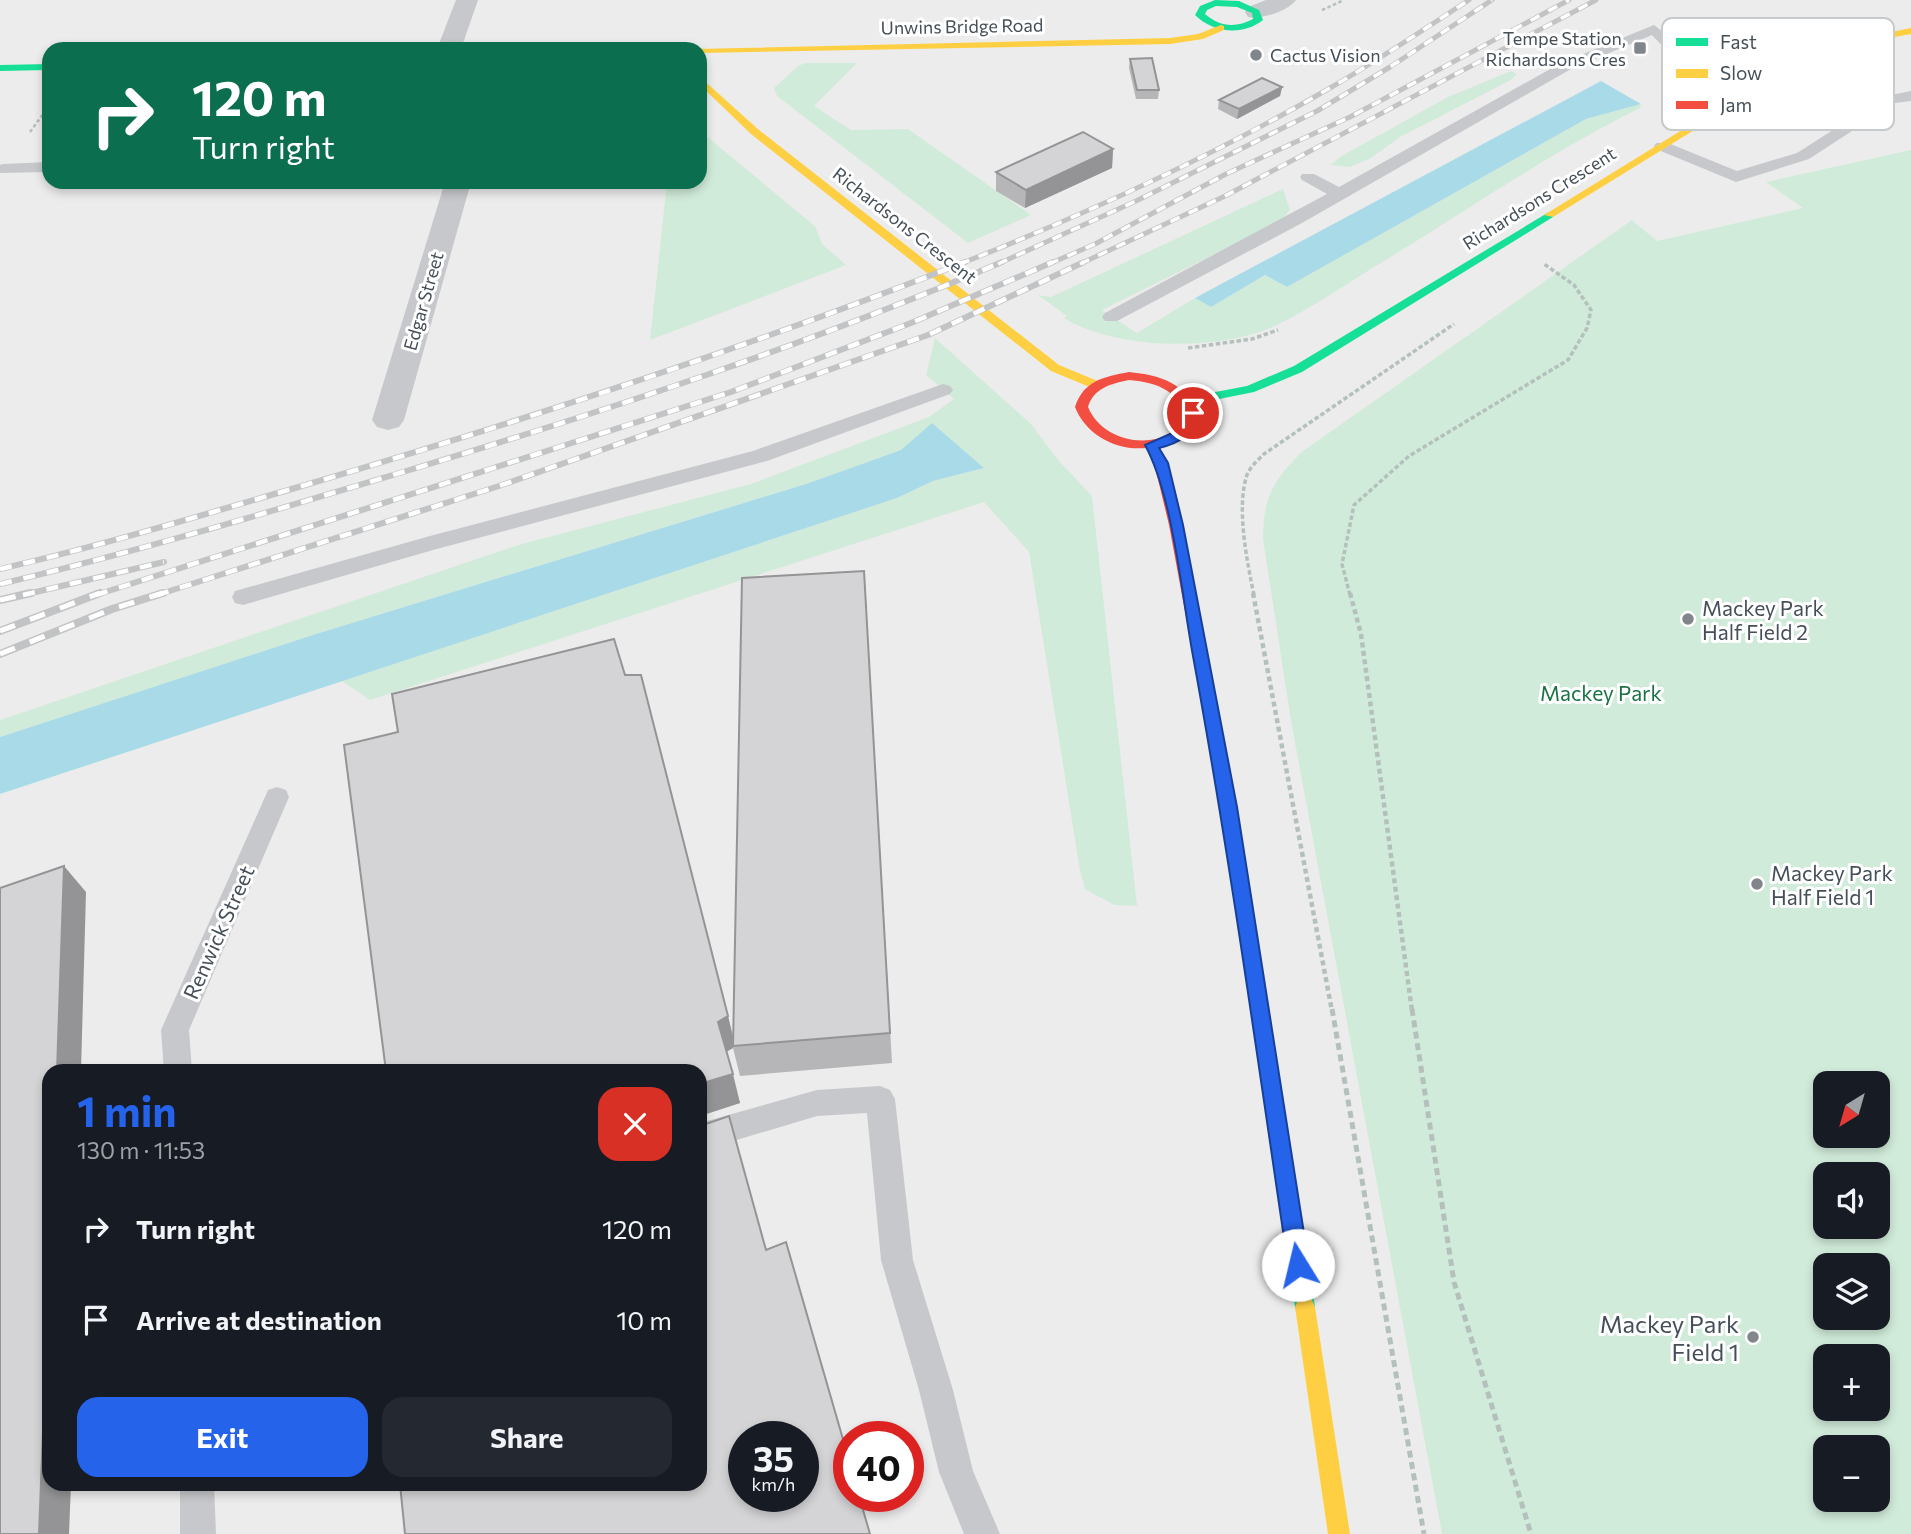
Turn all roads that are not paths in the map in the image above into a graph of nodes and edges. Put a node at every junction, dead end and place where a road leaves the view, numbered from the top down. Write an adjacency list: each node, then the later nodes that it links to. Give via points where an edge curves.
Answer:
1 (467, 0): 7 (street)
2 (1285, 0): 4 (street)
3 (1213, 2): 4 (main road, via 1239,4); 5 (main road, via 1200,15 1206,23)
4 (1256, 12): 5 (main road, Unwins Bridge Road, via 1258,20 1247,27)
5 (1221, 27): 8 (main road, Unwins Bridge Road, via 1200,37 1170,41)
6 (1662, 38): 23 (lane, via 1654,29 1566,66)
7 (452, 42)
8 (826, 46): 9 (main road, Unwins Bridge Road); 11 (main road, via 783,54)
9 (707, 50)
10 (42, 67): 12 (main road)
11 (754, 67)
12 (0, 68)
13 (707, 87): 17 (main road, Richardsons Crescent)
14 (746, 101): 17 (main road)
15 (1687, 130): 18 (main road, Richardsons Crescent)
16 (1843, 130): 18 (lane, via 1803,156 1737,177)
17 (755, 132): 25 (main road, Richardsons Crescent, via 1055,368)
18 (1662, 146): 27 (main road, Richardsons Crescent, via 1298,369 1250,389)
19 (42, 167): 20 (lane)
20 (3, 169)
21 (1308, 177): 23 (lane)
22 (456, 189): 28 (street, Edgar Street)
23 (1340, 194): 24 (lane)
24 (1111, 317)
25 (1096, 385): 27 (main road, via 1120,377 1147,378 1172,387); 29 (main road, via 1080,403 1087,426 1114,442)
26 (943, 390): 30 (lane, via 760,456)
27 (1189, 401): 29 (main road, via 1193,413 1182,434)
28 (388, 419)
29 (1151, 445): 37 (main road, via 1161,463 1176,525 1229,807)
30 (243, 597)
31 (277, 797): 32 (lane, Renwick Street, via 175,1030)
32 (177, 1064)
33 (707, 1135): 36 (lane, via 817,1103 880,1099 897,1260 956,1472)
34 (197, 1491): 35 (lane)
35 (198, 1534)
36 (982, 1534)
37 (1339, 1534)

